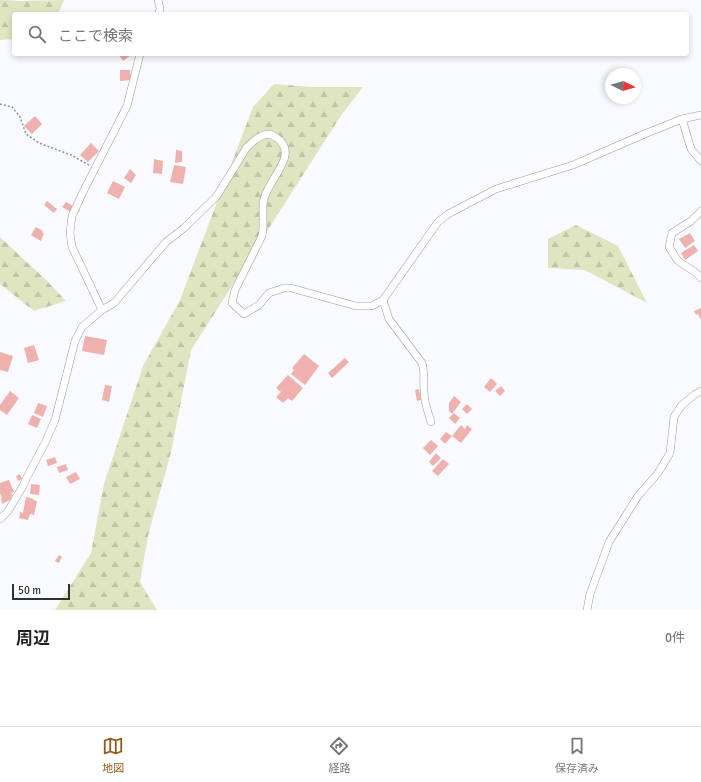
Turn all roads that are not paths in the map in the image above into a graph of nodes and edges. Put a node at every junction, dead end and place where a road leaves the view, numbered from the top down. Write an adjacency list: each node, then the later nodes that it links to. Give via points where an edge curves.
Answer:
1 (158, 0): 2 (street)
2 (159, 12)
3 (140, 56): 10 (street, via 127,106 72,216 72,247)
4 (701, 115): 5 (street)
5 (682, 119): 6 (street, via 691,149); 9 (street, via 573,164 496,189 448,214 438,222)
6 (701, 161)
7 (701, 211): 8 (street, via 672,233 669,247 678,261)
8 (701, 278)
9 (383, 300): 10 (street, via 372,306 356,306 291,288 269,293 259,305 244,314 232,303 235,290 262,236 263,200 266,191 285,159 286,151 282,142 270,134 256,139 247,148 216,198 166,242 114,302); 12 (street, via 389,318 422,363 424,392)
10 (102, 310): 13 (street, via 82,327 55,420 23,486)
11 (701, 392): 14 (street, via 680,406 674,417 670,453 658,473 638,496 609,542 590,594)
12 (431, 422)
13 (0, 519)
14 (587, 610)

